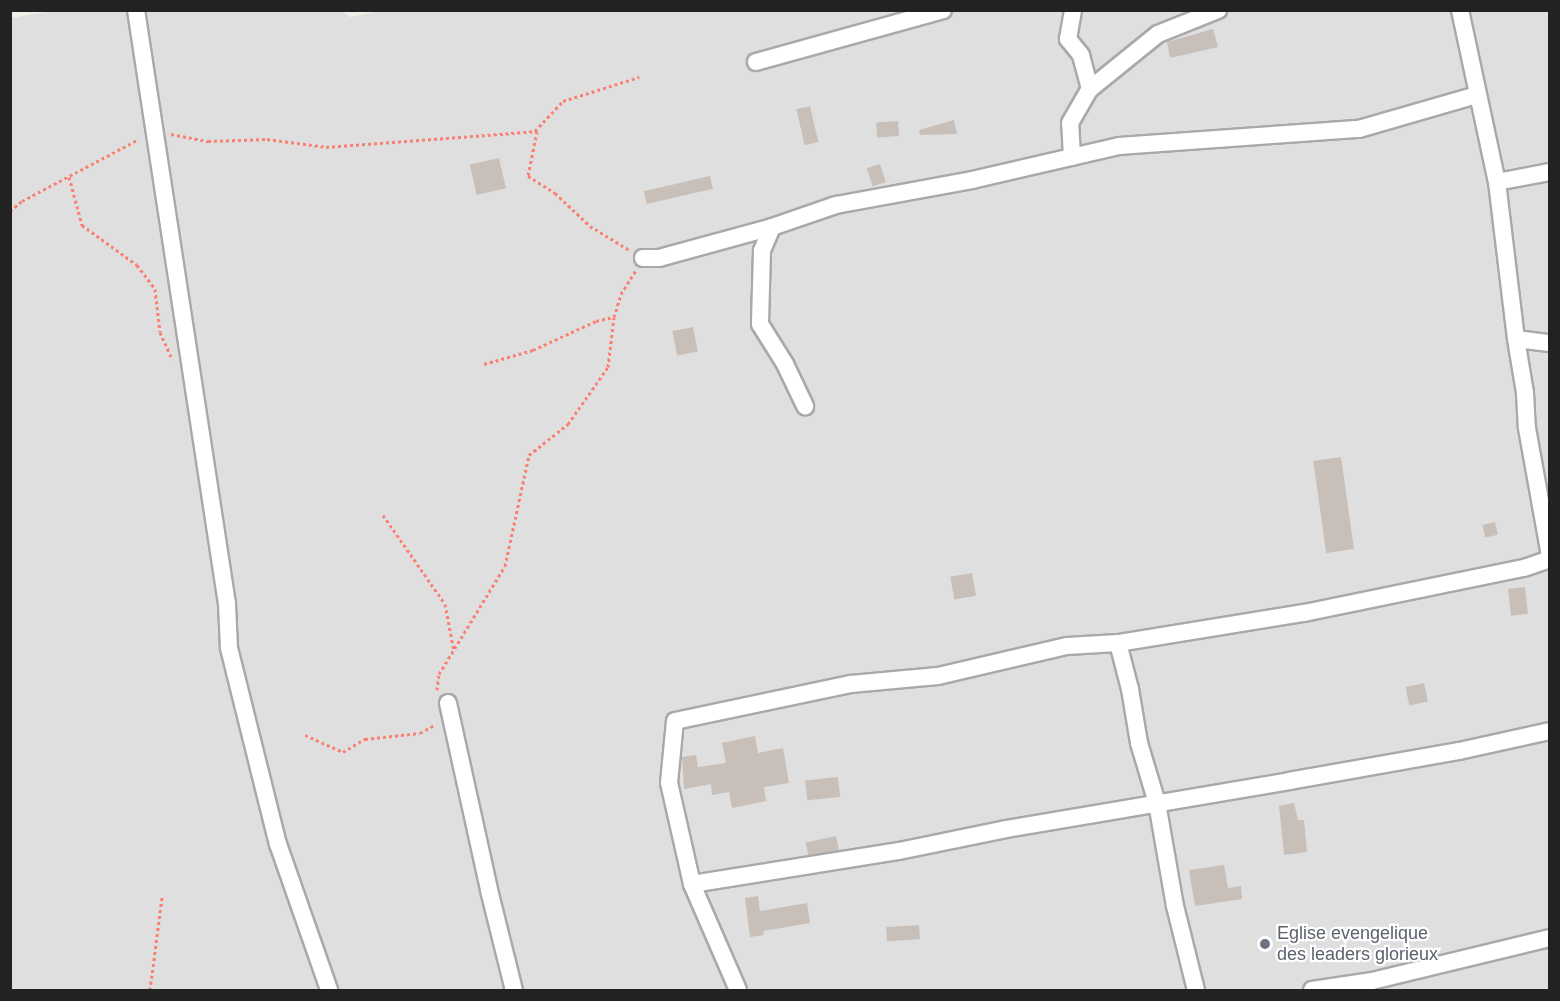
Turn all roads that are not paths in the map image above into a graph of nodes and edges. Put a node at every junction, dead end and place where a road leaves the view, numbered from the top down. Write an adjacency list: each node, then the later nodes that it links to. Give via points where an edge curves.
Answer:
1 (136, 10): 25 (street, via 227,604 229,648 278,844)
2 (943, 10): 6 (street)
3 (1073, 10): 7 (street, via 1068,39 1081,55)
4 (1218, 10): 7 (street, via 1158,34)
5 (1460, 10): 8 (street)
6 (756, 62)
7 (1090, 89): 9 (street, via 1070,123)
8 (1477, 95): 9 (street, via 1359,129 1119,146); 11 (street)
9 (1072, 157): 12 (street, via 836,205)
10 (1550, 172): 11 (street)
11 (1497, 182): 14 (street)
12 (772, 227): 13 (street, via 659,258); 16 (street, via 762,251 760,324)
13 (643, 258)
14 (1516, 339): 15 (street); 17 (street)
15 (1550, 343)
16 (805, 406)
17 (1550, 557): 18 (street, via 1524,568 1304,613)
18 (1118, 644): 21 (street, via 1139,743); 22 (street, via 1067,646 938,676 850,684 675,721 669,783)
19 (448, 703): 26 (street)
20 (1550, 731): 21 (street, via 1447,753)
21 (1157, 803): 22 (street); 28 (street, via 1175,906)
22 (692, 884): 27 (street)
23 (1550, 938): 24 (street)
24 (1369, 986): 29 (street)
25 (329, 990)
26 (514, 990)
27 (738, 990)
28 (1196, 990)
29 (1312, 990)

